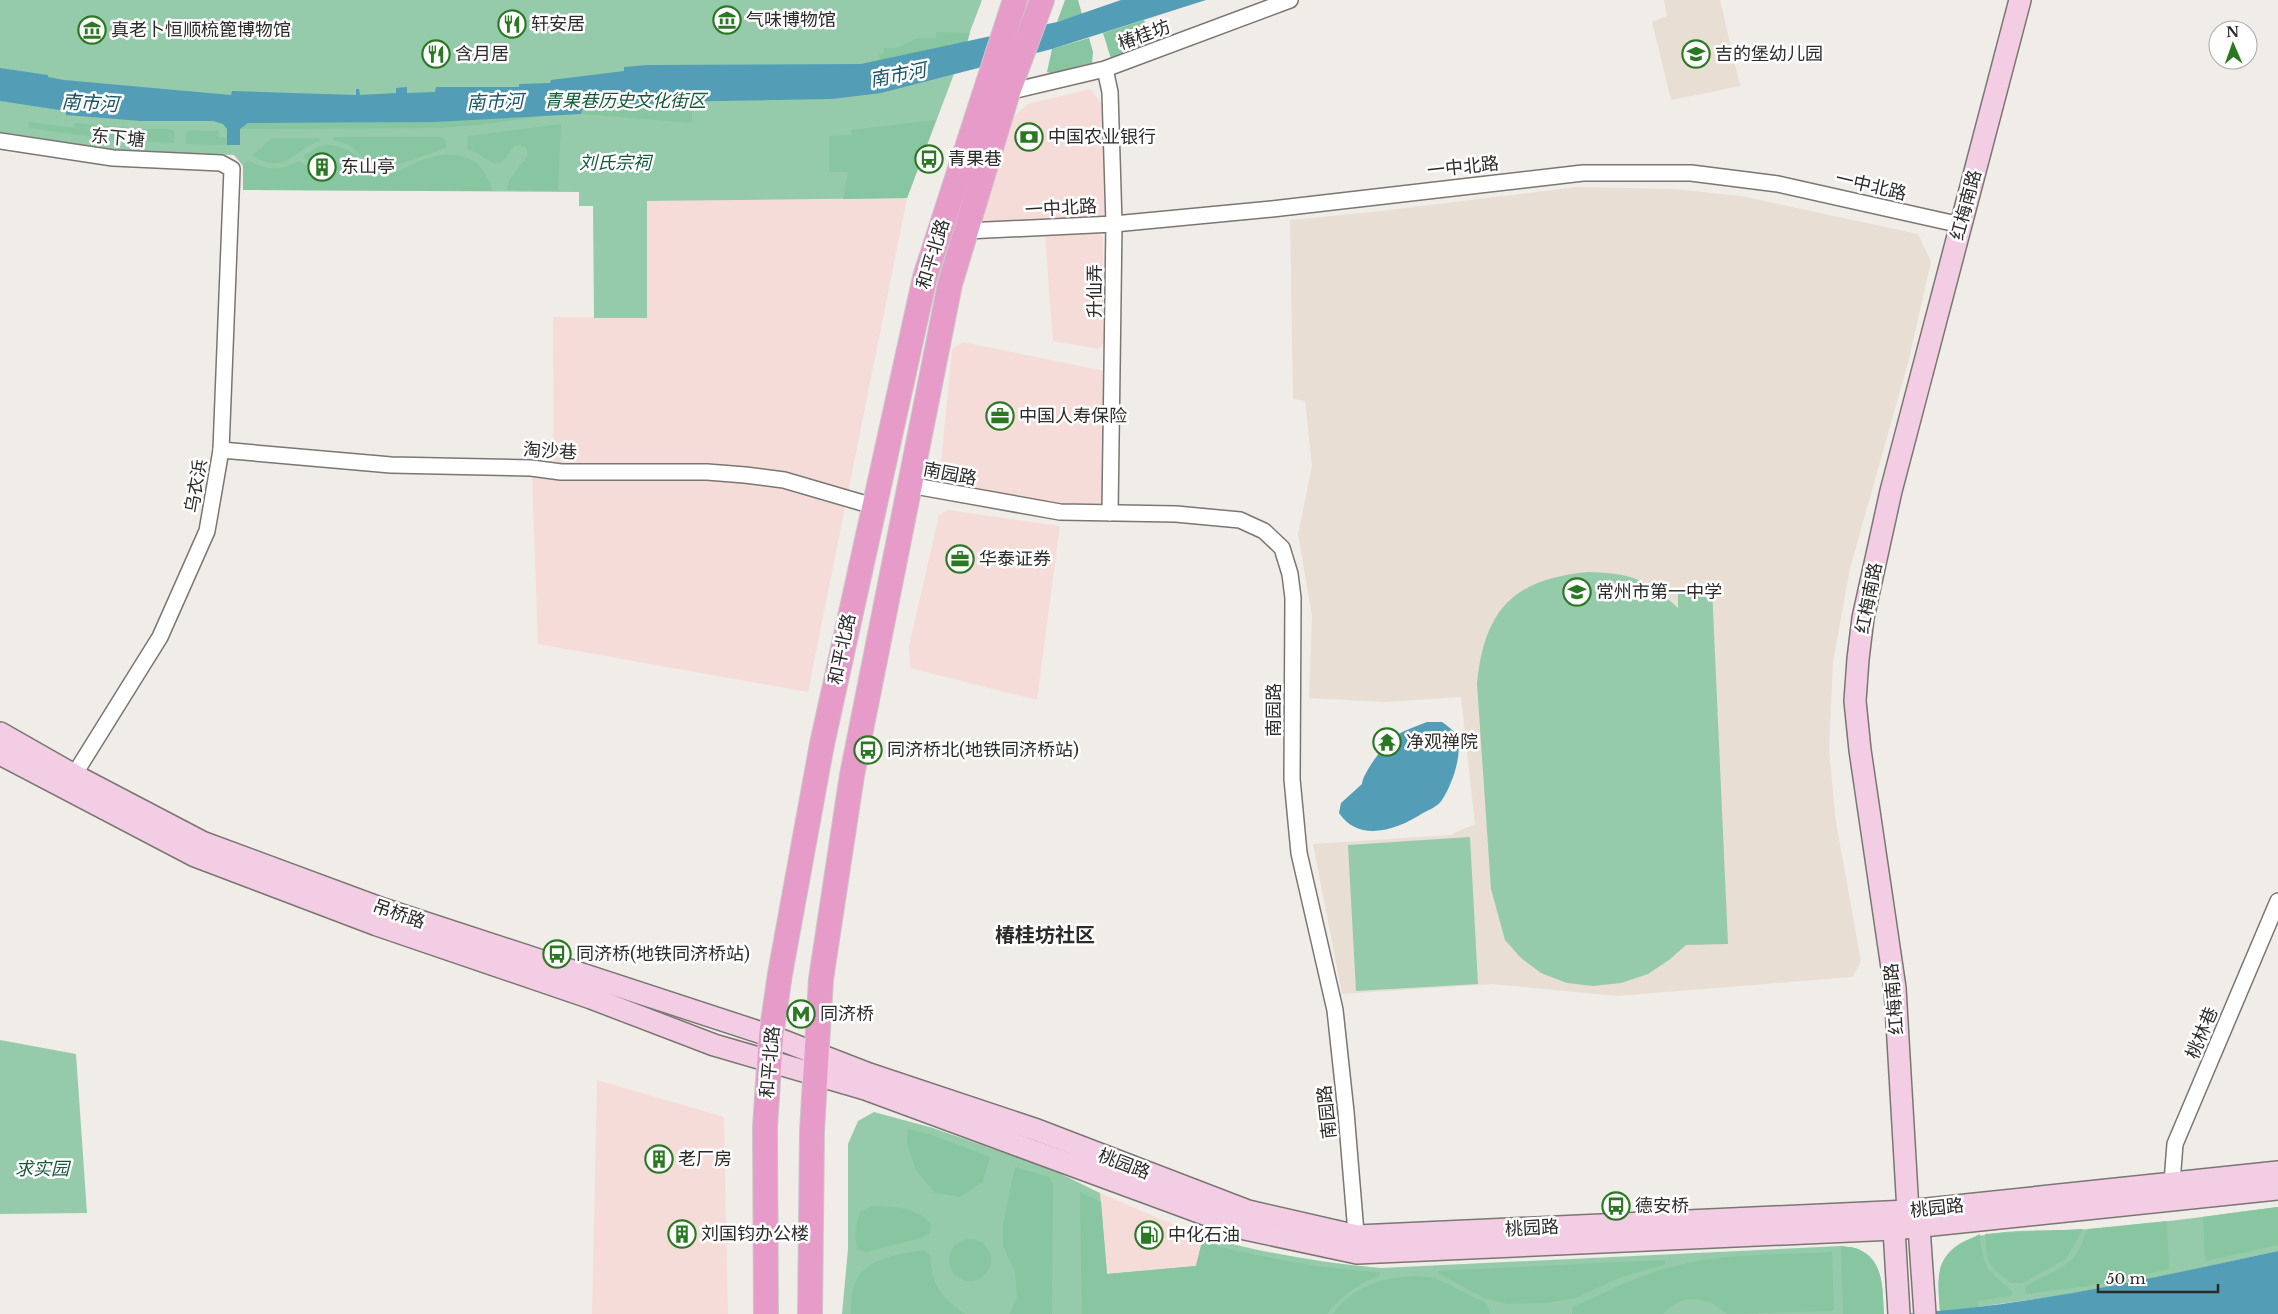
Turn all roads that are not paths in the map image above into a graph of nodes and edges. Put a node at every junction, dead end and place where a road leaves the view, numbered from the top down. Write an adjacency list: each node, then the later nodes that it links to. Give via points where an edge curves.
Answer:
1 (1015, 0): 14 (main road, 和平北路, via 924,277)
2 (1042, 0): 6 (main road, 和平北路)
3 (1290, 0): 5 (street, 椿桂坊)
4 (2020, 0): 10 (main road, 红梅南路)
5 (1105, 69): 6 (street, 椿桂坊); 9 (street, 升仙弄, via 1110,92)
6 (1008, 92): 11 (main road, 和平北路)
7 (0, 141): 8 (street, 东下塘, via 112,158 221,163)
8 (232, 169): 12 (street, 乌衣浜)
9 (1114, 224): 10 (street, 一中北路, via 1583,173 1691,172 1784,185); 11 (street, 一中北路); 15 (street, 升仙弄)
10 (1961, 226): 26 (main road, 红梅南路, via 1892,491 1863,618 1855,701 1894,988)
11 (966, 231): 13 (main road, 和平北路, via 946,301)
12 (221, 450): 14 (street, 淘沙巷, via 391,465 745,475 784,480); 18 (street, 乌衣浜, via 207,531 160,637)
13 (909, 486): 15 (street, 南园路, via 1060,512); 22 (main road, 和平北路, via 852,775 821,979)
14 (873, 506): 20 (main road, 和平北路, via 820,753)
15 (1110, 513): 28 (street, 南园路, via 1176,514 1240,520 1264,531 1282,548 1293,598 1292,779 1299,853 1335,1010)
16 (0, 733): 18 (main road, 吊桥路)
17 (0, 754): 21 (main road, 吊桥路, via 195,856 377,925 591,998 714,1045)
18 (74, 775): 20 (main road, 吊桥路, via 211,846 383,909)
19 (2278, 901): 24 (street, 桃林巷, via 2175,1144)
20 (771, 1036): 21 (main road, 和平北路); 22 (main road, 吊桥路)
21 (768, 1061): 22 (main road, 吊桥路); 29 (main road, 和平北路)
22 (815, 1064): 28 (main road, 桃园路, via 865,1089 1245,1229); 30 (main road, 和平北路)
23 (2278, 1172): 24 (main road, 桃园路)
24 (2172, 1182): 26 (main road, 桃园路)
25 (2278, 1189): 26 (main road)
26 (1914, 1219): 27 (main road); 28 (main road, 桃园路); 32 (main road, 红梅南路, via 1920,1252)
27 (1894, 1229): 28 (main road, 桃园路); 31 (main road)
28 (1357, 1244)
29 (766, 1314)
30 (810, 1314)
31 (1899, 1314)
32 (1924, 1314)

